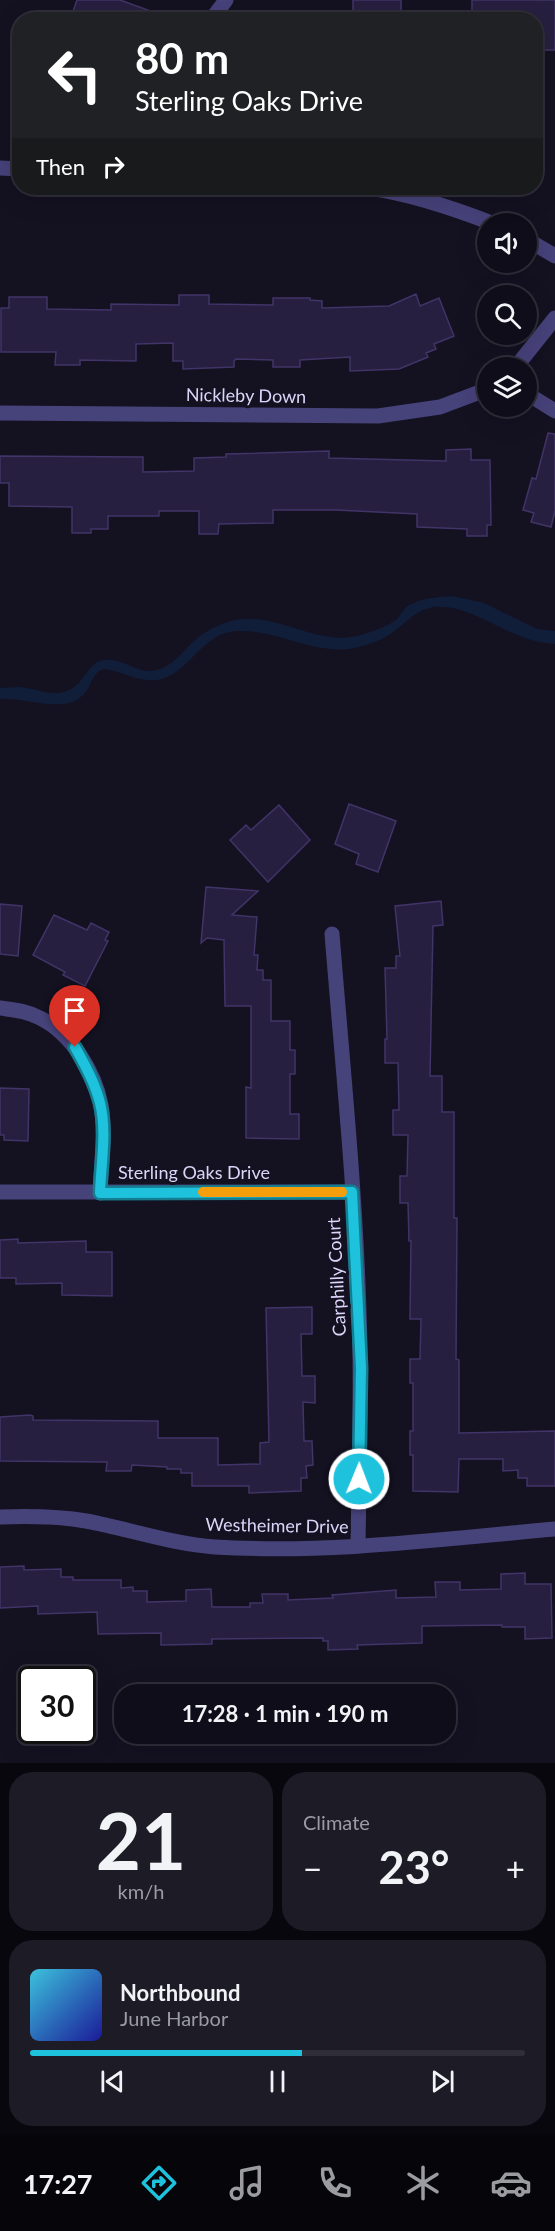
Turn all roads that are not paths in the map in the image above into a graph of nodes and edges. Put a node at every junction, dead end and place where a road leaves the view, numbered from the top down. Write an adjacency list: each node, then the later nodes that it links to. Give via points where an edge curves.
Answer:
1 (407, 195): 2 (street)
2 (477, 217)
3 (537, 246): 4 (street)
4 (555, 256)
5 (555, 318): 6 (street)
6 (524, 357)
7 (477, 394): 10 (street, Nickleby Down, via 426,411 378,416)
8 (537, 400): 9 (street)
9 (555, 411)
10 (0, 413)
11 (332, 934): 14 (street, Carphilly Court)
12 (0, 1008): 15 (street, via 41,1018 75,1047 88,1070 101,1106)
13 (0, 1192): 15 (street, Sterling Oaks Drive)
14 (352, 1192): 15 (street, Sterling Oaks Drive); 18 (street, Carphilly Court, via 361,1368)
15 (100, 1193)
16 (0, 1517): 18 (street, Westheimer Drive, via 83,1520 212,1546)
17 (555, 1529): 18 (street, Westheimer Drive)
18 (358, 1546)

